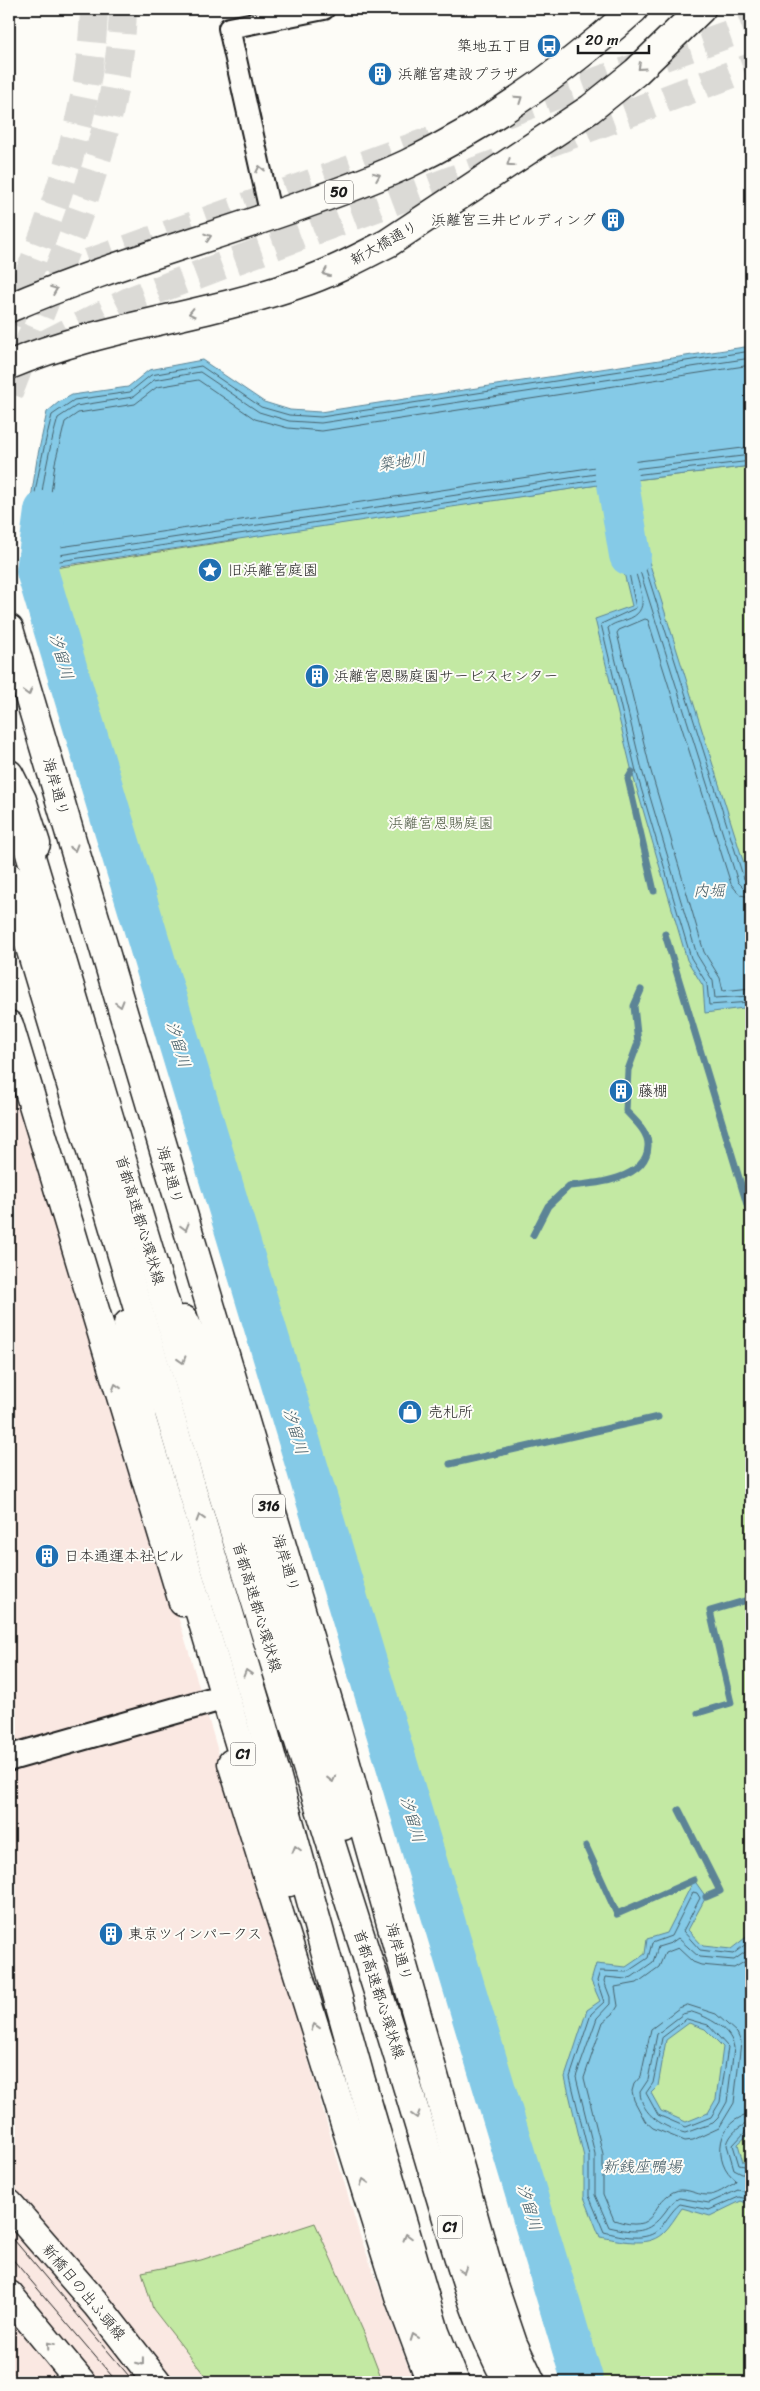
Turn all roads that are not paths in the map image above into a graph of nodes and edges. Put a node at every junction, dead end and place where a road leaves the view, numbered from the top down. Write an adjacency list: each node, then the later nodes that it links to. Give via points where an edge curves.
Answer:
1 (324, 9): 4 (street, one-way to 1, via 229,28)
2 (634, 9): 4 (main road, 50, one-way to 2, via 390,171 455,140 556,74)
3 (701, 9): 6 (main road, 新大橋通り, one-way to 6, via 636,72 590,109 388,243 352,262 298,284 239,302 100,334)
4 (271, 216): 5 (main road, 50, one-way to 4, via 91,275)
5 (9, 308)
6 (43, 351): 7 (main road, 新大橋通り); 8 (main road)
7 (9, 365)
8 (9, 378)
9 (9, 628): 26 (main road, 海岸通り / 316, one-way to 26, via 334,1721 492,2285 513,2344)
10 (12, 780): 17 (main road, C1, one-way to 17, via 28,818 162,1268 221,1396 313,1703)
11 (22, 827): 17 (main road, 首都高速都心環状線 / C1, one-way to 17, via 288,1710)
12 (9, 877): 18 (main road, 首都高速都心環状線 / C1, one-way to 12, via 261,1720)
13 (9, 902): 18 (main road, C1, via 122,1282 142,1420 246,1766)
14 (9, 1025): 15 (main road, one-way to 14)
15 (213, 1700): 16 (street); 23 (main road, one-way to 15, via 399,2296)
16 (9, 1758)
17 (402, 2068): 25 (main road, 首都高速都心環状線 / C1, one-way to 25, via 476,2311)
18 (361, 2081): 24 (main road, 首都高速都心環状線 / C1, one-way to 18, via 435,2332)
19 (9, 2204): 22 (main road, 新橋日の出ふ頭線, one-way to 22, via 96,2304)
20 (9, 2295): 21 (main road, one-way to 20)
21 (81, 2382)
22 (157, 2382)
23 (431, 2382)
24 (455, 2382)
25 (508, 2382)
26 (531, 2382)

